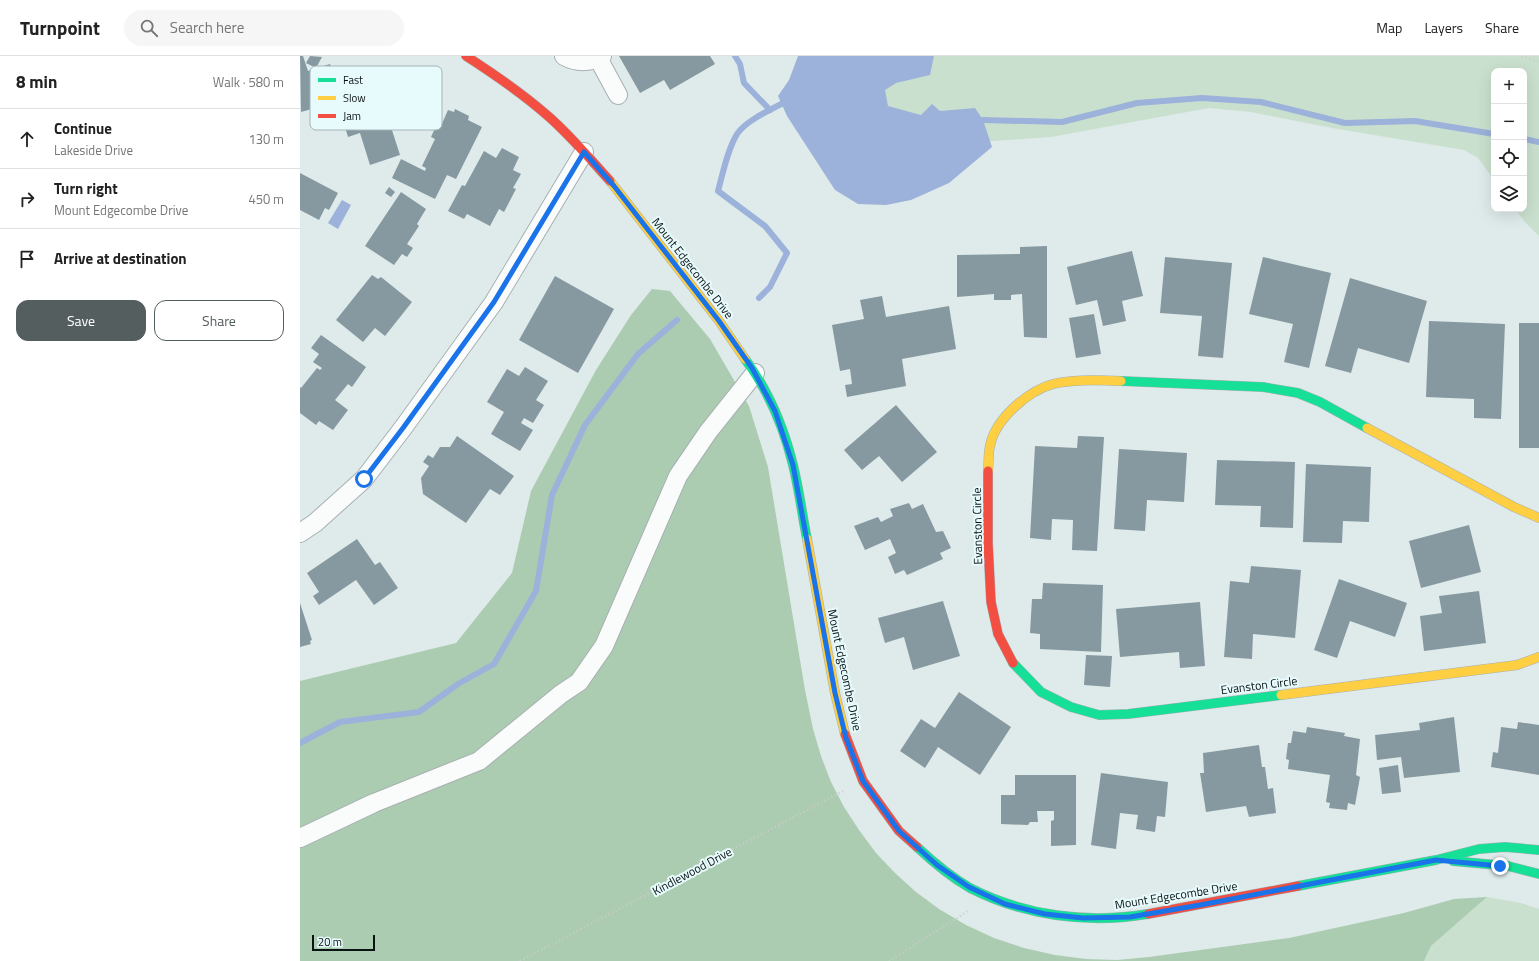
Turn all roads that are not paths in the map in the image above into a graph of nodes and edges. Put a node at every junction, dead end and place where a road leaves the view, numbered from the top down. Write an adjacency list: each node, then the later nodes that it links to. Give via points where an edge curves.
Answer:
1 (466, 56): 5 (street, Mount Edgecombe Drive, via 494,74 548,116)
2 (564, 56): 3 (street, via 582,62)
3 (600, 57): 4 (street)
4 (618, 95)
5 (584, 152): 6 (street, Mount Edgecombe Drive, via 614,186 719,321); 8 (street, via 494,302 403,428 364,479 316,523)
6 (755, 373): 10 (street, via 708,432 678,476 604,646 579,682 480,761 374,803); 12 (street, Mount Edgecombe Drive, via 775,411 793,465 835,693 846,738 863,781 899,831 937,865 969,887 1005,904 1045,914 1083,918 1130,917)
7 (1539, 518): 9 (street, Evanston Circle, via 1320,402 1298,393 1263,387 1091,380 1053,384 1024,398 1001,421 990,446 988,543 991,602 998,634 1014,665 1041,692 1070,707 1099,715 1128,714 1517,665)
8 (300, 533)
9 (1539, 657)
10 (300, 838)
11 (1539, 850): 12 (street, Mount Edgecombe Drive, via 1485,848)
12 (1436, 860): 13 (street, Mount Edgecombe Drive, via 1500,866)
13 (1539, 874)

